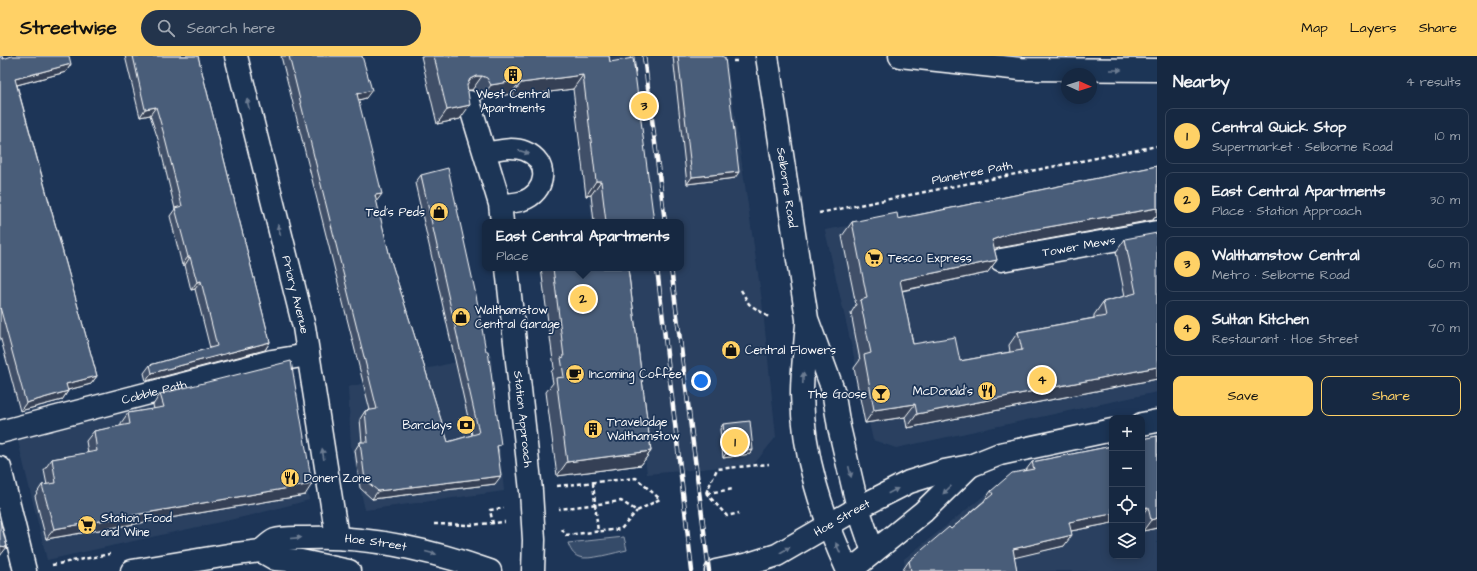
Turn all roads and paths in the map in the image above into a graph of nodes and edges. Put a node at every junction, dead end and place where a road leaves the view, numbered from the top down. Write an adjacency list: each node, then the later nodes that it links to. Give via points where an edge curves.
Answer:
1 (236, 56): 16 (street, Priory Avenue, one-way to 1, via 304,327)
2 (767, 56): 9 (street, Selborne Road)
3 (900, 56): 4 (street, one-way to 4, via 1021,70)
4 (1157, 70)
5 (469, 102): 7 (street)
6 (1157, 146): 9 (path, Planetree Path)
7 (486, 152): 8 (street); 8 (lane, one-way to 8, via 508,148 524,151 534,156 542,165 542,181 536,193)
8 (501, 213)
9 (791, 218): 15 (street, Selborne Road)
10 (1157, 232): 11 (street, Tower Mews)
11 (1001, 260)
12 (507, 271): 45 (street, Station Approach, via 531,491)
13 (741, 290): 14 (path, via 749,304)
14 (770, 318)
15 (807, 319): 29 (street, Selborne Road, one-way to 29, via 833,390); 36 (street, Selborne Road, one-way to 15, via 813,479 804,421 802,395)
16 (308, 355): 20 (street, Cobble Path, via 272,361); 38 (street, Priory Avenue, one-way to 16)
17 (1157, 421): 18 (street)
18 (1145, 423)
19 (1109, 431): 22 (street, Hoe Street, via 1000,454)
20 (0, 432)
21 (769, 464): 26 (path, via 717,469)
22 (970, 466): 29 (street, Hoe Street, one-way to 22, via 909,482); 40 (street, Hoe Street, one-way to 40, via 936,500)
23 (0, 468): 41 (street)
24 (593, 483): 27 (path, via 556,486); 28 (path); 32 (path, via 636,478 660,499)
25 (734, 489): 26 (path)
26 (706, 493): 33 (path, via 727,516)
27 (555, 494)
28 (595, 505): 31 (path); 32 (path, via 621,501); 37 (path)
29 (858, 508): 36 (street, Hoe Street); 40 (street, Selborne Road)
30 (490, 510): 34 (path, via 493,524)
31 (556, 510)
32 (637, 511): 37 (path, via 621,529)
33 (739, 513)
34 (430, 523)
35 (558, 524): 37 (path, via 566,535)
36 (828, 526): 46 (street, Hoe Street, one-way to 36, via 777,555); 47 (street, Selborne Road, one-way to 36)
37 (598, 532)
38 (337, 537): 39 (street, Hoe Street, one-way to 38, via 275,540); 43 (street, Priory Avenue); 44 (street, Hoe Street, one-way to 44, via 391,543)
39 (261, 552): 42 (street); 43 (street, via 275,559 301,561)
40 (873, 552): 47 (street, Hoe Street)
41 (25, 571)
42 (132, 571)
43 (348, 571)
44 (490, 571)
45 (533, 571)
46 (716, 571)
47 (849, 571)

